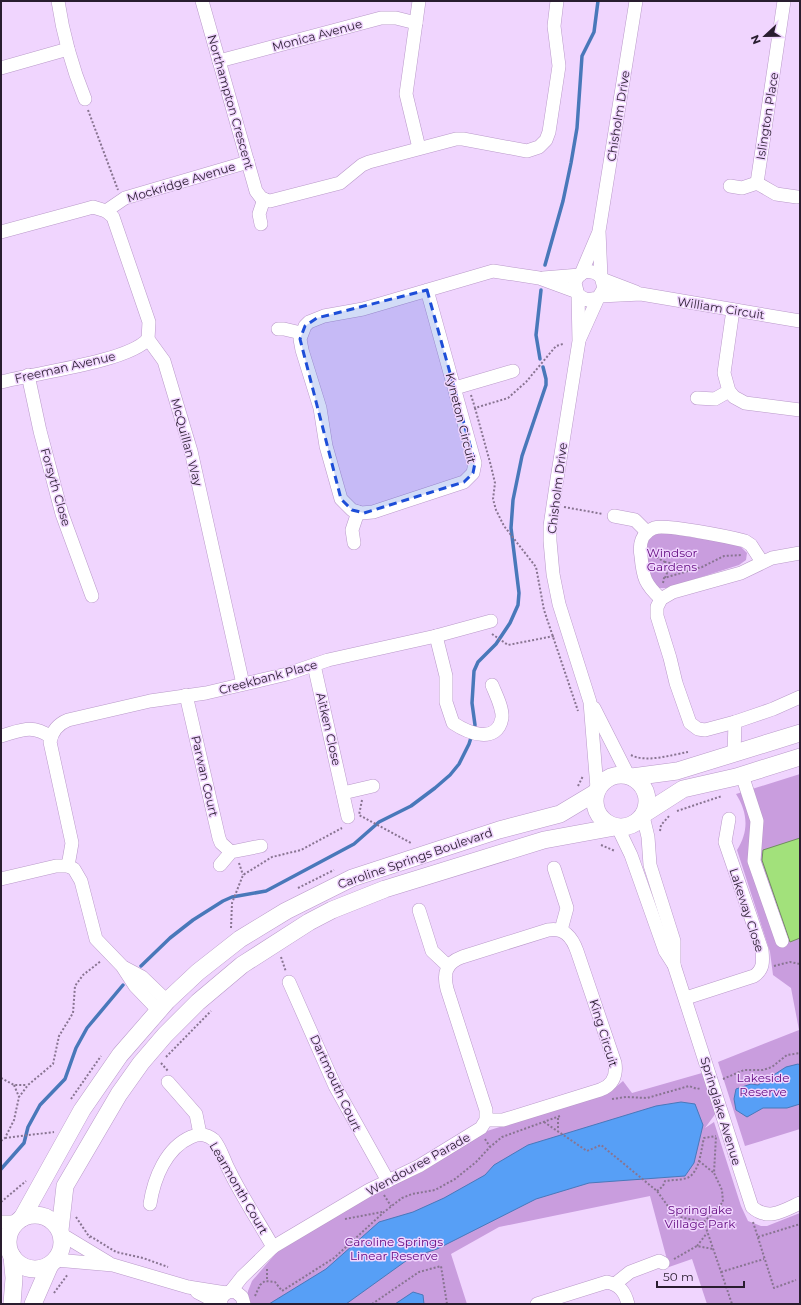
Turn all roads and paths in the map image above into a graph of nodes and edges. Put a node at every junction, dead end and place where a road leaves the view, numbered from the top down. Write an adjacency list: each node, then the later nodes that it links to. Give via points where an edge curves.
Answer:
1 (58, 1): 8 (street)
2 (202, 1): 9 (street, Northampton Crescent)
3 (419, 1): 7 (street)
4 (557, 1): 12 (street, via 554,26 559,66 549,132 544,143 527,151 464,139)
5 (636, 1): 21 (street, Chisholm Drive)
6 (784, 1): 14 (street, Islington Place)
7 (416, 23): 9 (street, Monica Avenue, via 396,18 381,18); 12 (street, via 406,94)
8 (68, 49): 10 (street); 11 (street)
9 (220, 61): 13 (street, Northampton Crescent)
10 (1, 68)
11 (85, 99): 16 (path, via 96,136)
12 (419, 148): 18 (street, via 364,164 335,184 273,200)
13 (248, 162): 18 (street, Northampton Crescent, via 257,192); 19 (street, Mockridge Avenue, via 125,198)
14 (757, 183): 15 (street, via 742,188); 17 (street, via 776,194)
15 (730, 186)
16 (119, 194)
17 (796, 197)
18 (264, 199): 20 (street, via 259,214)
19 (106, 211): 22 (street, via 93,207); 34 (street, via 113,217 145,308 149,322)
20 (261, 224)
21 (599, 231): 23 (street, Chisholm Drive); 25 (street, Chisholm Drive)
22 (1, 232)
23 (580, 274): 24 (street); 25 (street, via 592,271); 27 (street, via 575,283)
24 (539, 278): 26 (street, via 493,271); 27 (street)
25 (602, 278): 28 (street, William Circuit); 29 (street, via 604,288)
26 (427, 290): 33 (street, via 363,309 317,318 309,322); 39 (street, Kyneton Circuit)
27 (577, 294): 29 (street, via 587,300); 35 (street, Chisholm Drive)
28 (641, 294): 29 (street, William Circuit); 30 (street, William Circuit)
29 (599, 297): 35 (street, Chisholm Drive)
30 (733, 310): 31 (street, William Circuit); 40 (street, via 724,373)
31 (800, 321)
32 (278, 329): 33 (street)
33 (301, 333): 45 (street, via 302,350 320,408 326,446 340,496 347,507)
34 (148, 339): 37 (street, Freeman Avenue, via 132,351 91,363); 63 (street, McQuillan Way, via 164,361 191,451)
35 (579, 341): 44 (street, Chisholm Drive)
36 (514, 371): 39 (street)
37 (28, 375): 38 (street, Freeman Avenue); 57 (street, Forsyth Close, via 62,514)
38 (1, 382)
39 (455, 388): 45 (street, Kyneton Circuit, via 475,463 473,473 464,482 374,512)
40 (729, 391): 41 (street, via 715,399); 43 (street, via 745,403)
41 (697, 398)
42 (475, 408): 61 (path, via 495,483 493,499 496,510 504,526 536,567 544,610)
43 (800, 410)
44 (553, 505): 46 (path); 67 (street, Chisholm Drive, via 550,526 553,574 559,604)
45 (358, 512): 48 (street, via 352,530)
46 (614, 516): 47 (street, via 635,520)
47 (648, 532): 53 (street, via 659,527 745,541 751,545); 56 (street, via 640,544 644,577 649,587)
48 (354, 543)
49 (800, 553): 53 (street)
50 (648, 555): 52 (path)
51 (747, 555): 54 (path, via 724,556)
52 (665, 562): 54 (path); 55 (path, via 667,573)
53 (762, 562): 56 (street, via 741,572)
54 (697, 568): 55 (path)
55 (664, 578): 56 (path)
56 (662, 594): 69 (street, via 657,616 690,724 706,730)
57 (92, 596)
58 (491, 621): 59 (street, Creekbank Place)
59 (436, 636): 62 (street, Creekbank Place); 64 (street, via 446,676 446,702 451,718 457,726 482,736 497,729 502,718)
60 (494, 636): 61 (path, via 511,645)
61 (554, 636): 68 (path)
62 (314, 665): 63 (street, Creekbank Place, via 301,671); 80 (street, Aitken Close)
63 (243, 684): 65 (street, Creekbank Place)
64 (492, 685)
65 (186, 695): 72 (street, Creekbank Place, via 68,720 57,727); 90 (street, Parwan Court, via 221,843)
66 (800, 697): 69 (street)
67 (590, 702): 76 (street, Chisholm Drive); 79 (street, Chisholm Drive)
68 (580, 718)
69 (735, 722): 73 (street)
70 (800, 733): 73 (main road)
71 (1, 736): 72 (street, via 34,728)
72 (51, 737): 93 (street, via 51,749 72,843)
73 (734, 754): 76 (main road, via 678,771)
74 (800, 756): 75 (main road)
75 (742, 775): 82 (main road, via 683,789); 99 (street, via 757,821 754,861)
76 (630, 776): 79 (main road, via 610,776); 82 (main road, via 643,786 646,793 648,800)
77 (373, 786): 78 (street)
78 (360, 789): 80 (street); 83 (path, via 362,805)
79 (596, 791): 85 (main road, via 595,808 598,814 608,825); 108 (main road, Caroline Springs Boulevard, via 560,814 453,844 375,869 329,888 286,910 240,939 198,972)
80 (342, 793): 83 (street, Aitken Close)
81 (724, 795): 86 (path, via 674,812 661,825)
82 (643, 815): 85 (main road, via 632,825); 103 (street, Springlake Avenue, via 650,865 674,941)
83 (351, 819): 87 (path, via 363,817); 97 (path, via 300,850 272,857 243,875 232,903)
84 (729, 819): 107 (street, Lakeway Close, via 725,842 762,950 764,964 754,976)
85 (617, 827): 91 (street, Springlake Avenue); 110 (main road, Caroline Springs Boulevard, via 527,844 385,889 332,910 282,938 242,965)
86 (659, 834)
87 (411, 843)
88 (599, 844): 91 (path, via 611,848 623,860)
89 (261, 846): 90 (street)
90 (231, 852): 92 (street)
91 (631, 855): 103 (street, Springlake Avenue, via 665,950)
92 (220, 865)
93 (68, 866): 95 (street, via 56,866); 108 (street, via 74,869 81,881 96,939 122,966 142,977)
94 (554, 868): 98 (street, via 567,908)
95 (1, 878)
96 (419, 910): 105 (street, via 432,951)
97 (230, 930)
98 (561, 930): 105 (street, via 548,930 462,957); 123 (street, King Circuit, via 570,936 577,951 614,1057 615,1077 608,1086 600,1090 503,1120)
99 (782, 941)
100 (275, 958): 106 (path, via 280,954)
101 (101, 961): 117 (path, via 83,975 75,986 73,1013 59,1036 53,1064)
102 (800, 964): 104 (path, via 790,962)
103 (674, 965): 107 (street, Springlake Avenue)
104 (769, 965)
105 (448, 966): 123 (street, via 445,982 486,1110)
106 (289, 982): 133 (street, Dartmouth Court, via 335,1086)
107 (686, 998): 115 (street, Springlake Avenue)
108 (163, 1006): 110 (main road); 140 (main road, Caroline Springs Boulevard, via 100,1082)
109 (216, 1006): 112 (path)
110 (180, 1020): 143 (main road, Caroline Springs Boulevard, via 141,1063 119,1094 71,1174 65,1186)
111 (800, 1053): 115 (path, via 787,1055 772,1067 763,1070 744,1070)
112 (156, 1068)
113 (1, 1078): 116 (path)
114 (168, 1082): 127 (street, Learmonth Court, via 196,1114)
115 (713, 1084): 119 (path, via 697,1089 689,1086 647,1098); 122 (street, Springlake Avenue)
116 (14, 1085): 117 (path); 118 (path)
117 (28, 1085): 118 (path)
118 (19, 1097): 129 (path, via 14,1120)
119 (607, 1099)
120 (564, 1115): 121 (path)
121 (558, 1117): 124 (path); 125 (path)
122 (722, 1118): 128 (path); 136 (street, Springlake Avenue, via 752,1207 760,1214 771,1215)
123 (486, 1120): 133 (street, Wendouree Parade, via 480,1130)
124 (543, 1122): 125 (path); 137 (path, via 502,1137 476,1162 435,1190 412,1194)
125 (558, 1130): 134 (path, via 587,1151 601,1145)
126 (54, 1132): 129 (path)
127 (200, 1134): 135 (street, Learmonth Court, via 181,1142 172,1150 155,1184); 148 (street, Learmonth Court, via 212,1139 218,1146 232,1176)
128 (716, 1136): 131 (path, via 704,1138); 132 (path)
129 (5, 1138): 130 (path)
130 (1, 1141)
131 (699, 1161): 132 (path); 134 (path, via 694,1173 688,1178 665,1180)
132 (714, 1173): 141 (path, via 722,1190 723,1202)
133 (385, 1186): 137 (path); 148 (street, Wendouree Parade, via 369,1190)
134 (657, 1191): 141 (path, via 675,1216)
135 (150, 1204)
136 (800, 1204)
137 (391, 1206): 160 (path, via 334,1258 282,1291 272,1280)
138 (76, 1213): 146 (path)
139 (752, 1220): 145 (path)
140 (13, 1221): 143 (main road, via 36,1214 56,1224); 150 (main road)
141 (704, 1222): 144 (path)
142 (800, 1224): 145 (path)
143 (60, 1232): 146 (street); 153 (main road, via 62,1248)
144 (707, 1232): 147 (path, via 704,1240); 149 (path)
145 (758, 1237): 151 (path)
146 (88, 1242): 156 (street); 157 (path)
147 (697, 1246): 149 (path); 155 (path, via 676,1259)
148 (273, 1247): 154 (street, Wendouree Parade)
149 (713, 1248): 158 (path)
150 (7, 1251): 153 (main road, via 22,1266 29,1269 44,1268); 165 (main road, via 14,1278)
151 (765, 1259): 158 (path); 159 (path, via 774,1288)
152 (80, 1261): 153 (street); 156 (street); 162 (path, via 77,1270 67,1275)
153 (53, 1262): 166 (main road)
154 (258, 1263): 160 (street, Wendouree Parade); 163 (street, Wendouree Parade)
155 (663, 1263): 161 (street, via 659,1261 630,1272)
156 (114, 1266): 163 (street)
157 (173, 1269)
158 (721, 1272): 171 (path)
159 (796, 1280)
160 (255, 1283): 164 (street, Wendouree Parade); 164 (path)
161 (615, 1284): 169 (street, via 600,1283); 170 (street, via 625,1294)
162 (52, 1296)
163 (226, 1296): 164 (street, via 238,1293)
164 (247, 1300)
165 (12, 1304)
166 (33, 1304)
167 (372, 1304): 168 (path, via 419,1272 440,1266)
168 (447, 1304)
169 (537, 1304)
170 (628, 1304)
171 (732, 1304)

